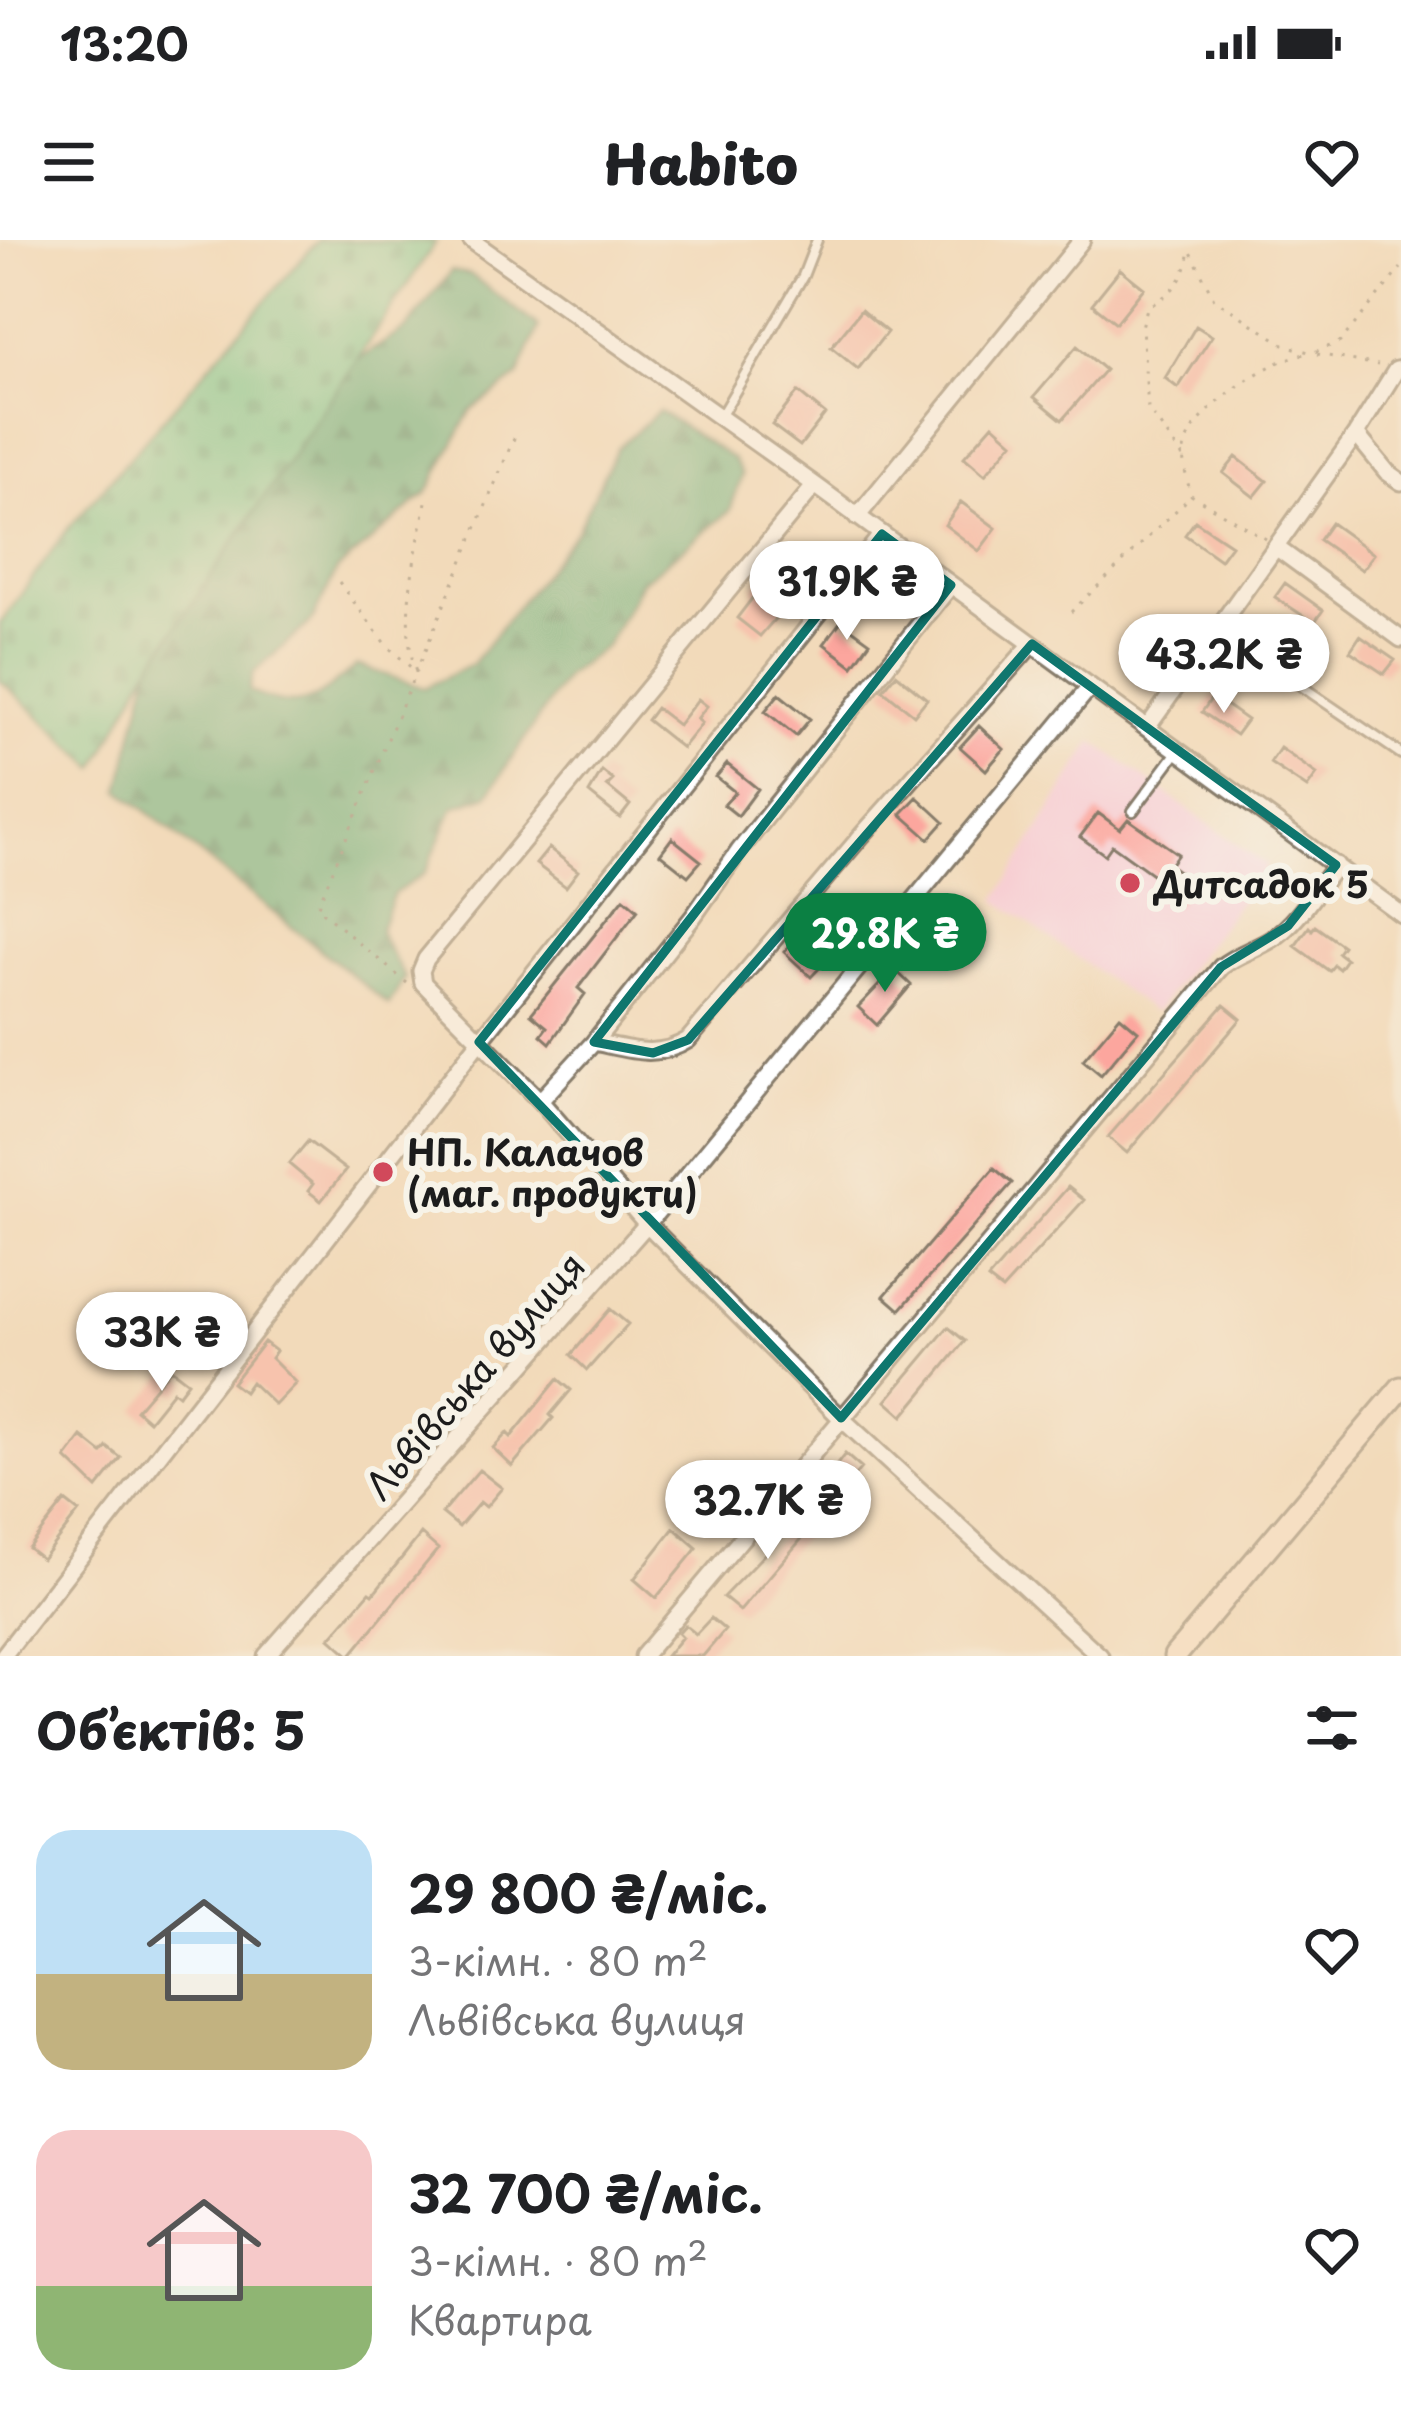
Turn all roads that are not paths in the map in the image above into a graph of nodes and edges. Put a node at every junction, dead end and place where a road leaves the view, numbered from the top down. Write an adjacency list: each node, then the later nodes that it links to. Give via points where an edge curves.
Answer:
1 (471, 240): 5 (street)
2 (817, 240): 5 (lane)
3 (1082, 240): 9 (street)
4 (1399, 370): 6 (street)
5 (719, 419): 8 (street)
6 (1356, 434): 7 (street); 11 (street)
7 (1401, 482)
8 (815, 485): 9 (street); 23 (street, via 426,959 424,983)
9 (857, 517): 10 (street)
10 (882, 534): 12 (street); 23 (street)
11 (1277, 548): 13 (street); 14 (street)
12 (951, 585): 15 (street); 24 (street)
13 (1217, 629): 17 (street); 19 (lane)
14 (1401, 638)
15 (1032, 644): 16 (street); 24 (street, via 688,1040 653,1053)
16 (1090, 687): 17 (street); 26 (street, Львівська вулиця)
17 (1147, 728): 18 (street)
18 (1178, 751): 20 (lane); 21 (street)
19 (1401, 754)
20 (1133, 811)
21 (1336, 866): 22 (street); 28 (street, via 1288,926 1221,967)
22 (1401, 914)
23 (479, 1042): 25 (street); 29 (street)
24 (594, 1042): 25 (street)
25 (540, 1101): 26 (street)
26 (647, 1223): 28 (street); 30 (street, Львівська вулиця)
27 (1401, 1388): 33 (street)
28 (841, 1418): 31 (street); 32 (street)
29 (2, 1656)
30 (266, 1656)
31 (643, 1656)
32 (1100, 1656)
33 (1174, 1656)

